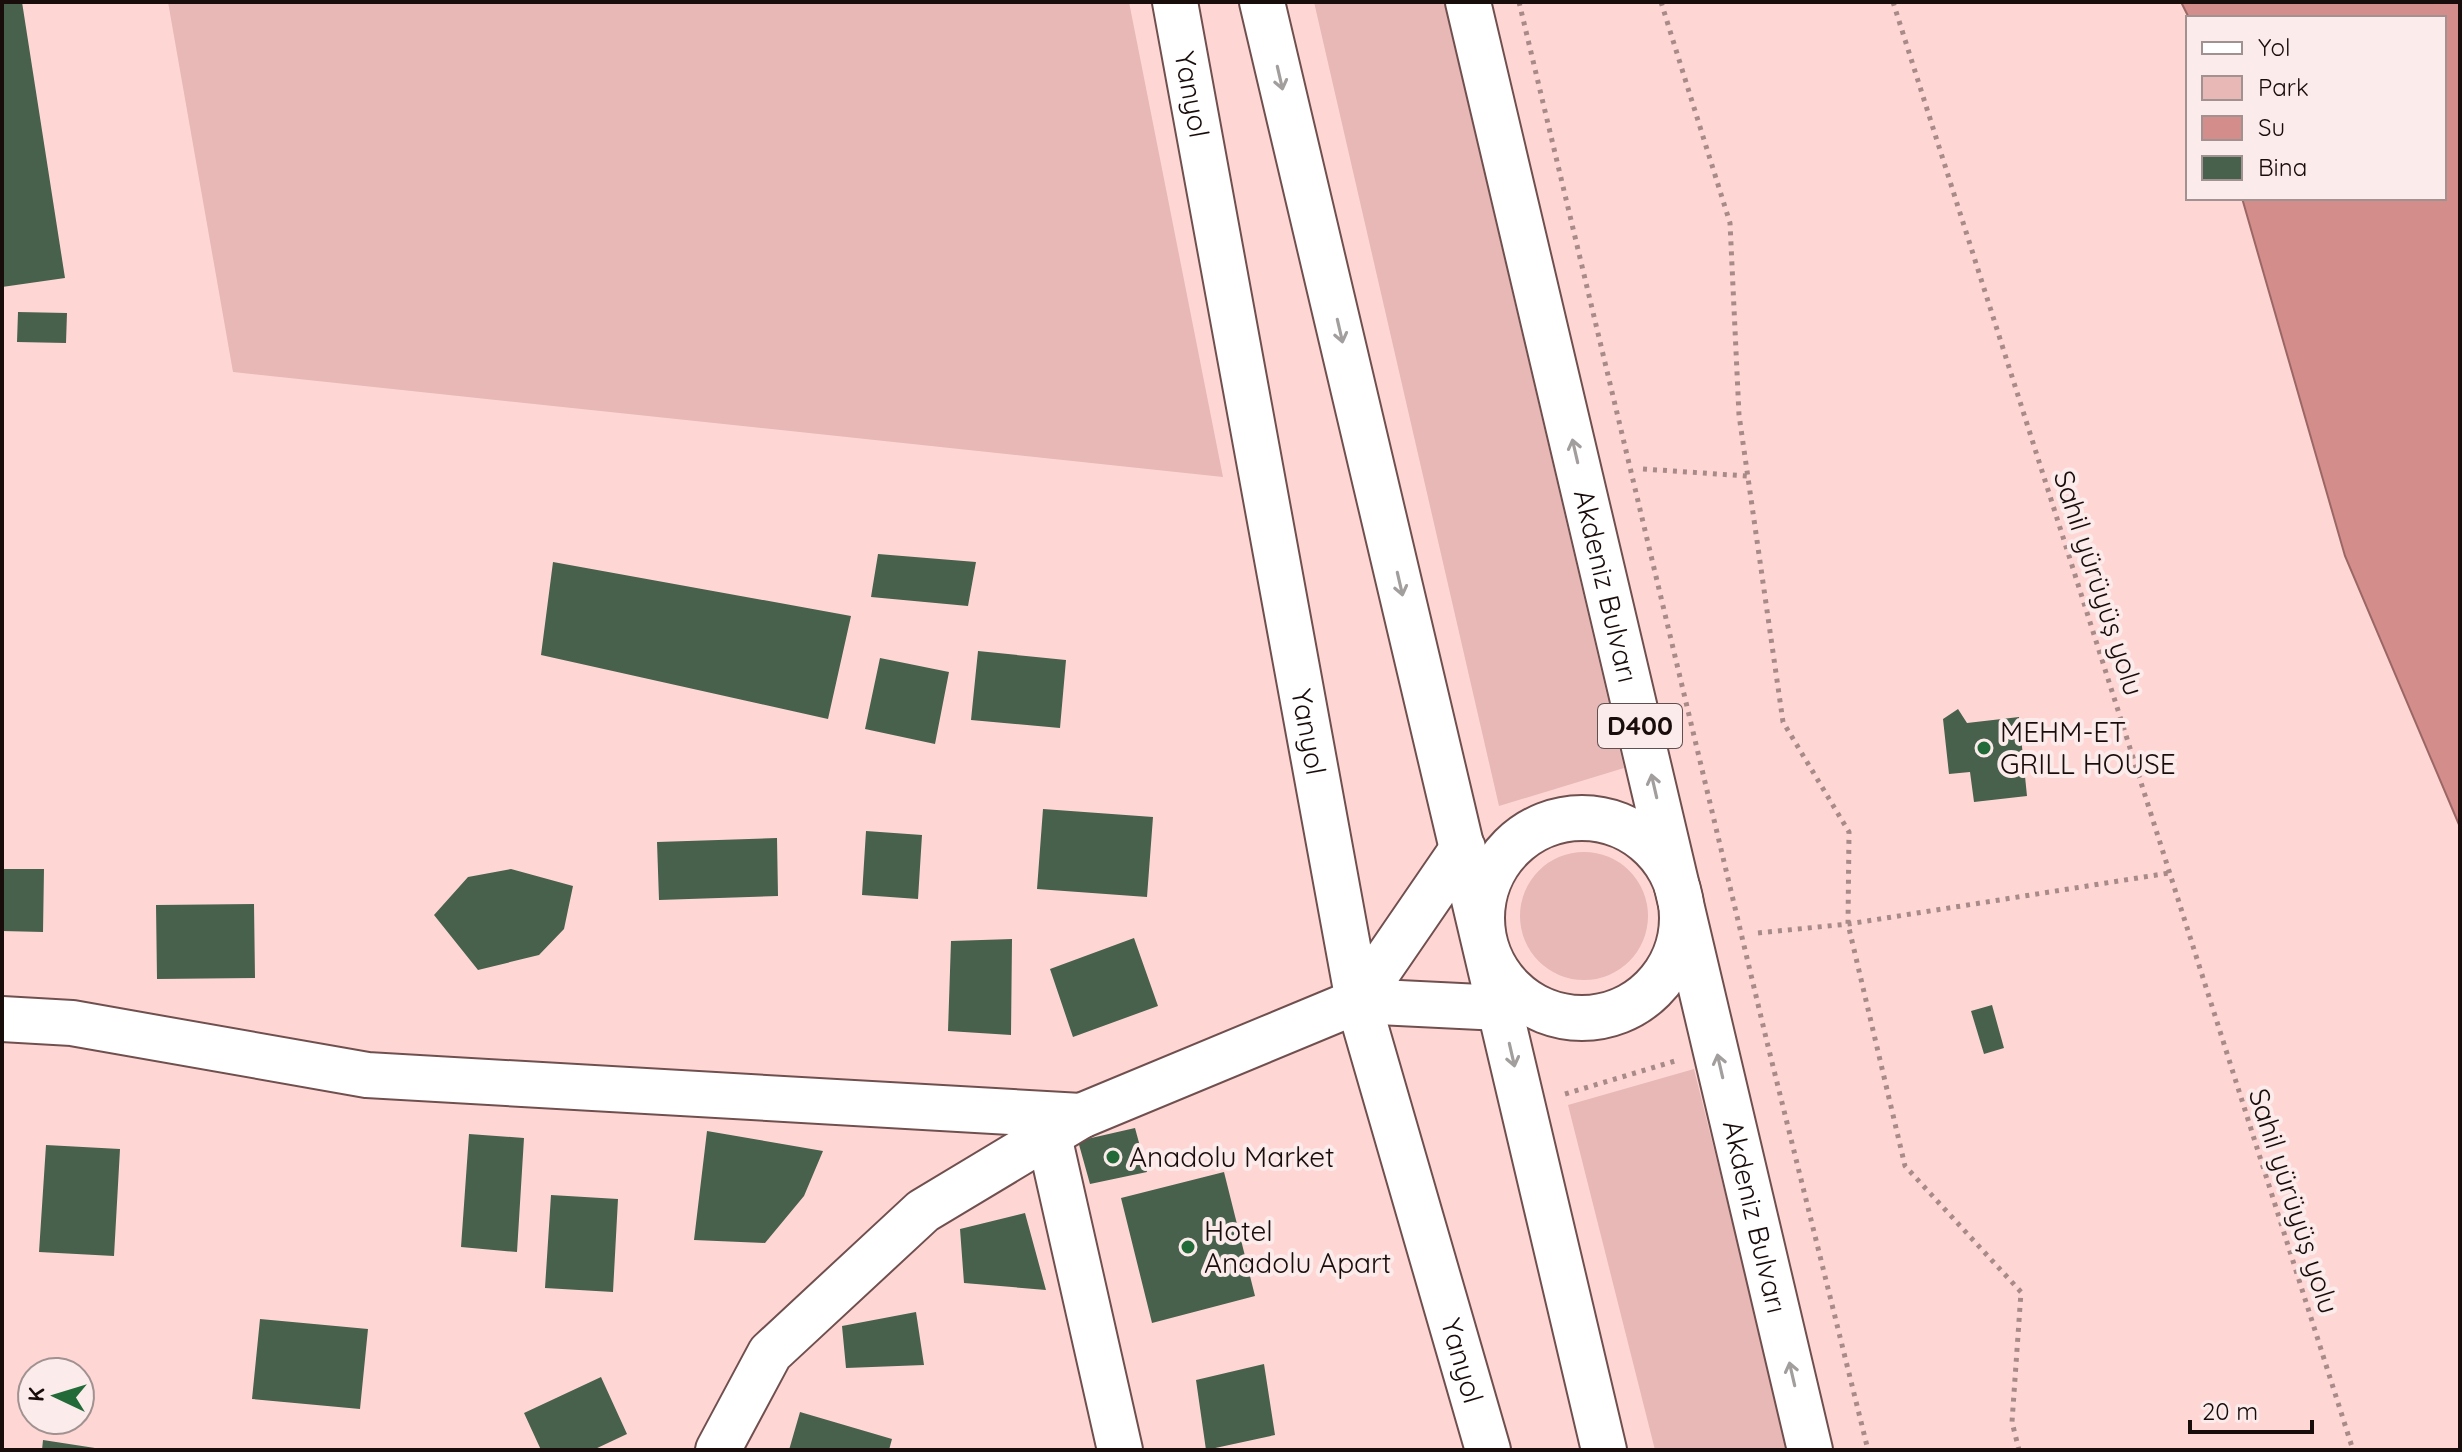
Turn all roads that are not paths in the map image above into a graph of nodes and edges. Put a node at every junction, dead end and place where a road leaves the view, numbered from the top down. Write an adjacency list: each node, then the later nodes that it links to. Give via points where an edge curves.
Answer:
1 (1175, 2): 7 (main road, Yanyol)
2 (1262, 2): 4 (main road, one-way to 4)
3 (1468, 2): 5 (main road, Akdeniz Bulvarı / D400, one-way to 3)
4 (1463, 848): 6 (main road); 7 (main road)
5 (1679, 889): 6 (main road, via 1683,924 1675,958 1656,987 1628,1008 1594,1018 1559,1017 1528,1002 1502,978); 6 (main road, via 1665,861 1644,837 1616,823 1585,817 1553,821 1525,835 1502,857 1487,885 1482,916); 15 (main road, Akdeniz Bulvarı / D400, one-way to 5)
6 (1486, 947): 8 (main road)
7 (1358, 1001): 8 (main road); 10 (main road); 13 (main road, Yanyol)
8 (1501, 1008): 14 (main road, one-way to 14)
9 (2, 1019): 10 (main road, via 72,1023 367,1075)
10 (1065, 1126): 11 (main road, via 923,1211 770,1353); 12 (main road)
11 (718, 1450)
12 (1120, 1450)
13 (1488, 1450)
14 (1604, 1450)
15 (1810, 1450)

